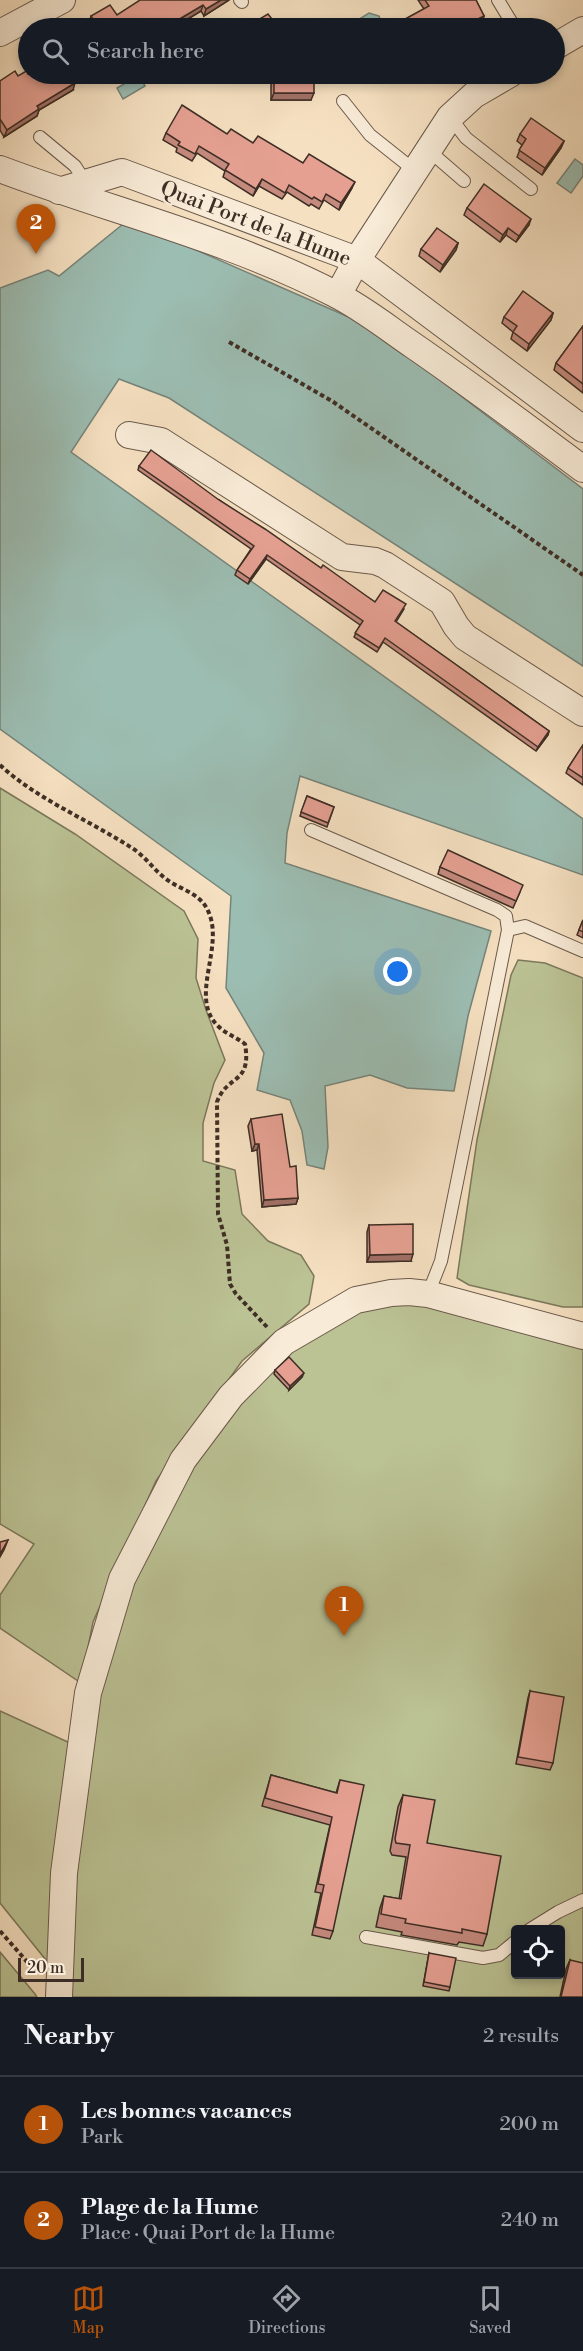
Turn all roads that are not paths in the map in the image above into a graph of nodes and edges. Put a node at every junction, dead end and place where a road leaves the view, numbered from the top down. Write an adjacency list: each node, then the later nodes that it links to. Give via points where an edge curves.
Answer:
1 (62, 0): 3 (street)
2 (498, 0): 4 (lane)
3 (28, 18)
4 (509, 18)
5 (18, 23): 7 (street)
6 (583, 30): 8 (street)
7 (0, 33)
8 (565, 41)
9 (493, 84): 11 (street)
10 (343, 101): 13 (lane, via 370,135)
11 (450, 117): 13 (street); 17 (lane, via 466,138)
12 (40, 137): 16 (lane, via 75,166)
13 (421, 160): 15 (lane); 19 (street)
14 (0, 169): 18 (street, Quai Port de la Hume)
15 (464, 181)
16 (86, 183): 18 (street, Quai Port de la Hume); 19 (street, Quai Port de la Hume, via 122,172)
17 (531, 189)
18 (59, 191): 20 (street, Quai Port de la Hume, via 270,263)
19 (357, 260): 20 (street); 21 (street, Quai Port de la Hume)
20 (338, 295): 23 (street, Quai Port de la Hume)
21 (583, 429)
22 (129, 435): 24 (street, via 160,441 342,557 385,565 442,602 465,637)
23 (583, 469)
24 (583, 713)
25 (311, 830): 26 (lane, via 497,910 506,916)
26 (508, 930): 27 (lane, via 525,926); 28 (lane, via 441,1261)
27 (583, 951)
28 (428, 1294): 29 (street); 34 (street, via 391,1293 356,1300 284,1342 231,1396 183,1460 122,1579 88,1693 64,1873)
29 (583, 1336)
30 (583, 1900): 31 (lane)
31 (536, 1925)
32 (366, 1937): 33 (lane, via 483,1958 499,1955)
33 (511, 1945)
34 (58, 1997)

